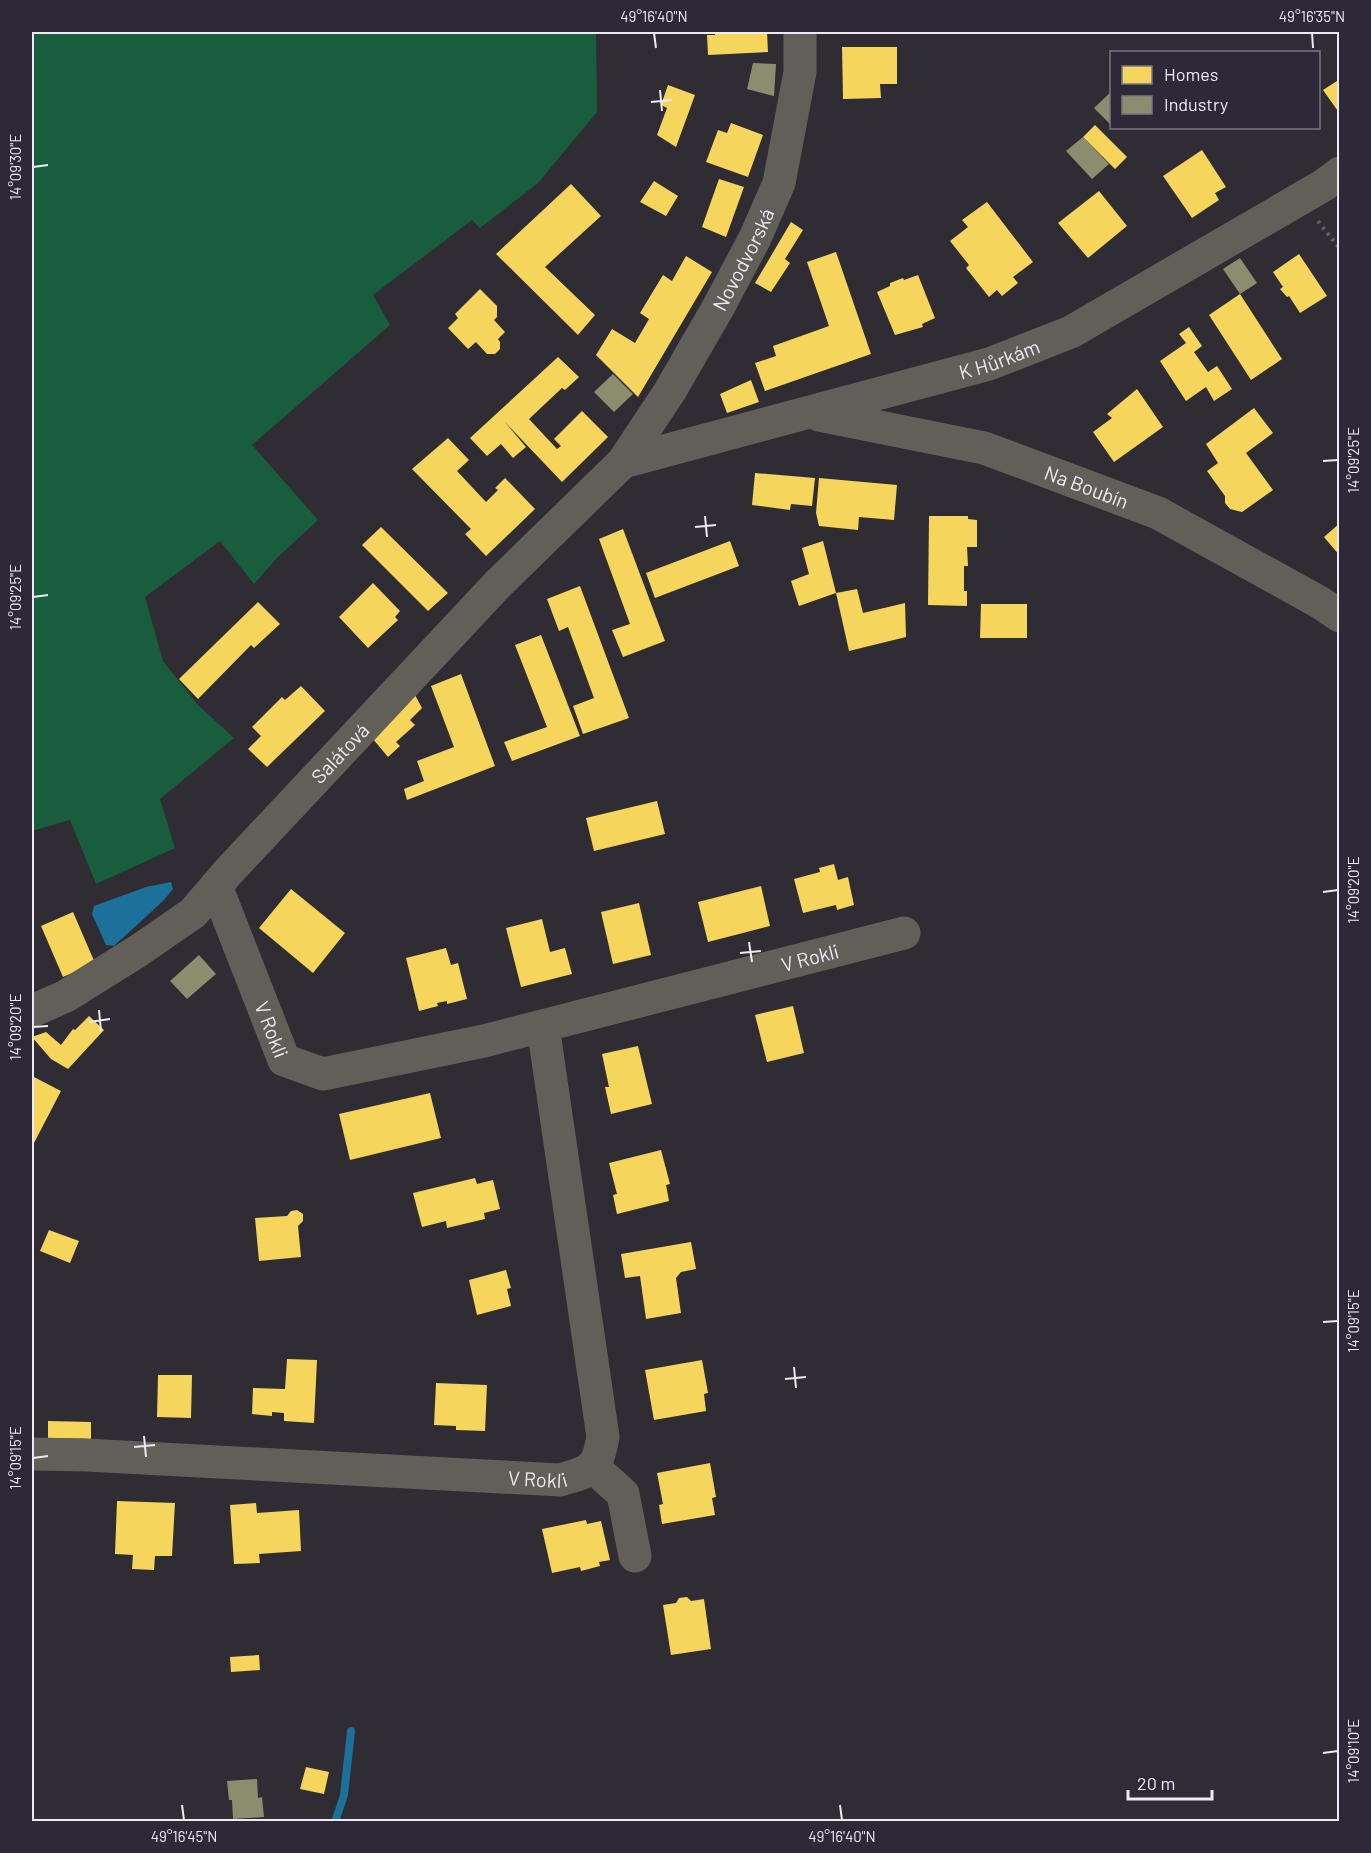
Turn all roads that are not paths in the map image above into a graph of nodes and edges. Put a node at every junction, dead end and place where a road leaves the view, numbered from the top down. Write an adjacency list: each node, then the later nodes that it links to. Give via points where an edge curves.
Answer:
1 (800, 32): 4 (street, Novodvorská, via 800,72 778,183 720,306)
2 (1340, 173): 3 (street, K Hůrkám, via 1071,332 989,364)
3 (811, 413): 4 (street, K Hůrkám); 5 (street, Na Boubín, via 984,448 1158,513)
4 (623, 462): 6 (street, Salátová, via 498,584)
5 (1340, 616)
6 (216, 886): 8 (street, Salátová, via 193,913 138,951 66,996); 9 (street, V Rokli, via 284,1060 323,1074)
7 (904, 933): 9 (street, V Rokli)
8 (32, 1011)
9 (543, 1026): 11 (street, V Rokli, via 603,1437 598,1460)
10 (32, 1454): 11 (street, V Rokli, via 560,1480 586,1472)
11 (592, 1466): 12 (street, via 623,1494)
12 (635, 1556)

